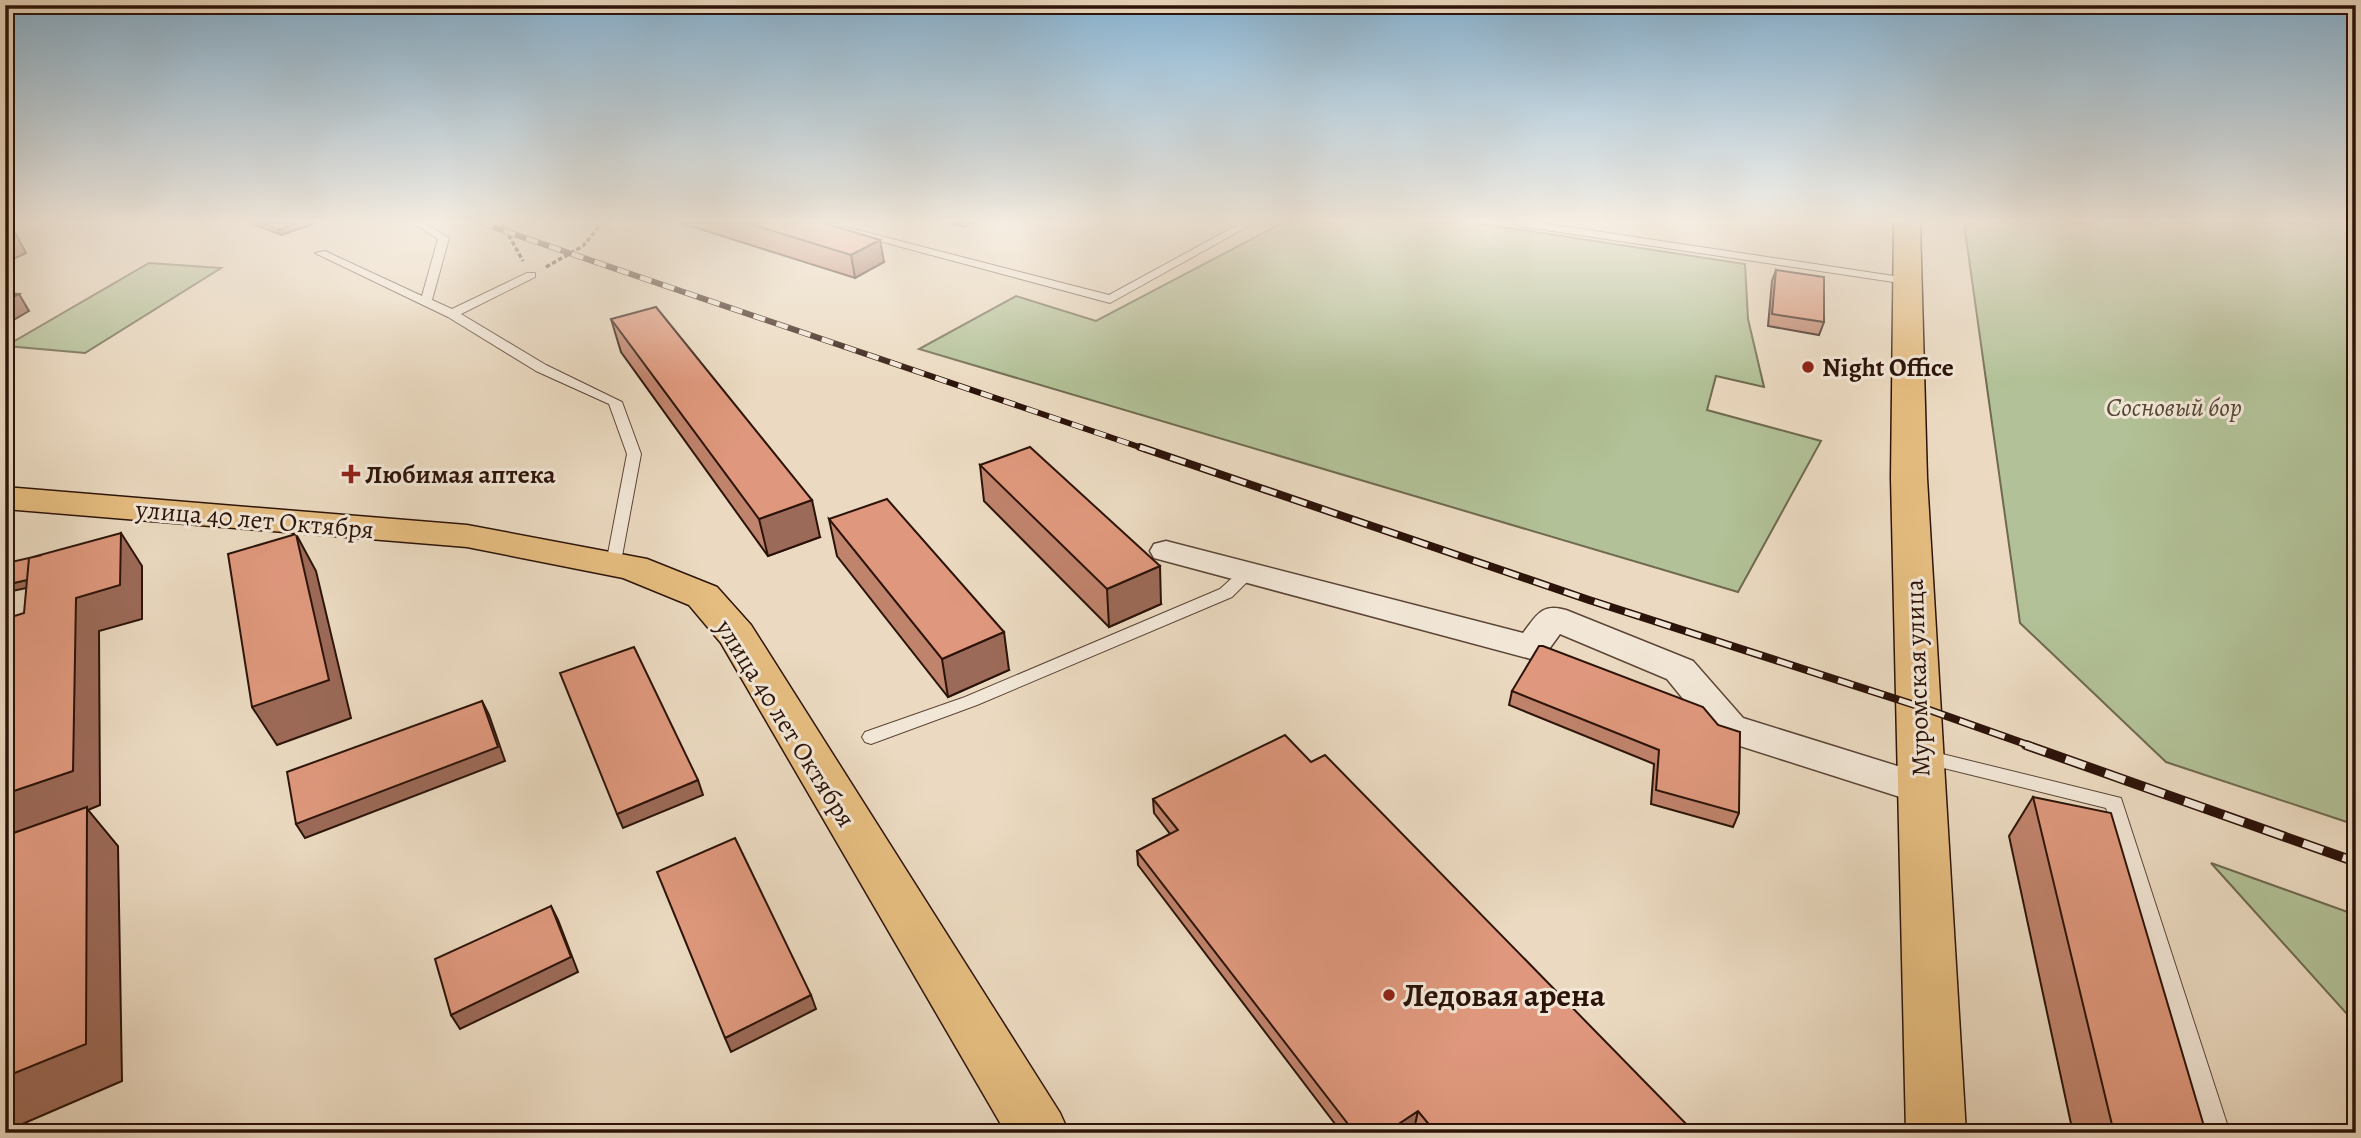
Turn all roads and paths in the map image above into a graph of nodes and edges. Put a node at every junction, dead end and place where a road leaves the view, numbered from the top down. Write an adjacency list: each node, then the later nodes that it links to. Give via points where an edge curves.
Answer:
1 (371, 276): 9 (lane)
2 (433, 276): 9 (lane)
3 (529, 276): 10 (lane)
4 (1022, 276): 5 (lane, via 1110,299)
5 (1152, 276)
6 (1874, 276): 8 (lane)
7 (1907, 276): 8 (main road, Муромская улица)
8 (1907, 281): 16 (main road, Муромская улица, via 1909,478)
9 (426, 302): 10 (lane)
10 (453, 314): 13 (lane, via 541,368 615,402 634,454)
11 (5, 498): 13 (main road, улица 40 лет Октября, via 467,536)
12 (1167, 551): 14 (street)
13 (614, 564): 17 (main road, улица 40 лет Октября, via 703,596 737,635)
14 (1248, 573): 15 (lane, via 1226,593 971,701); 16 (street, via 1531,647 1553,618 1680,670 1729,728)
15 (871, 737)
16 (1921, 772): 18 (main road, Муромская улица); 19 (lane, via 2114,803)
17 (1039, 1133)
18 (1936, 1133)
19 (2218, 1133)

